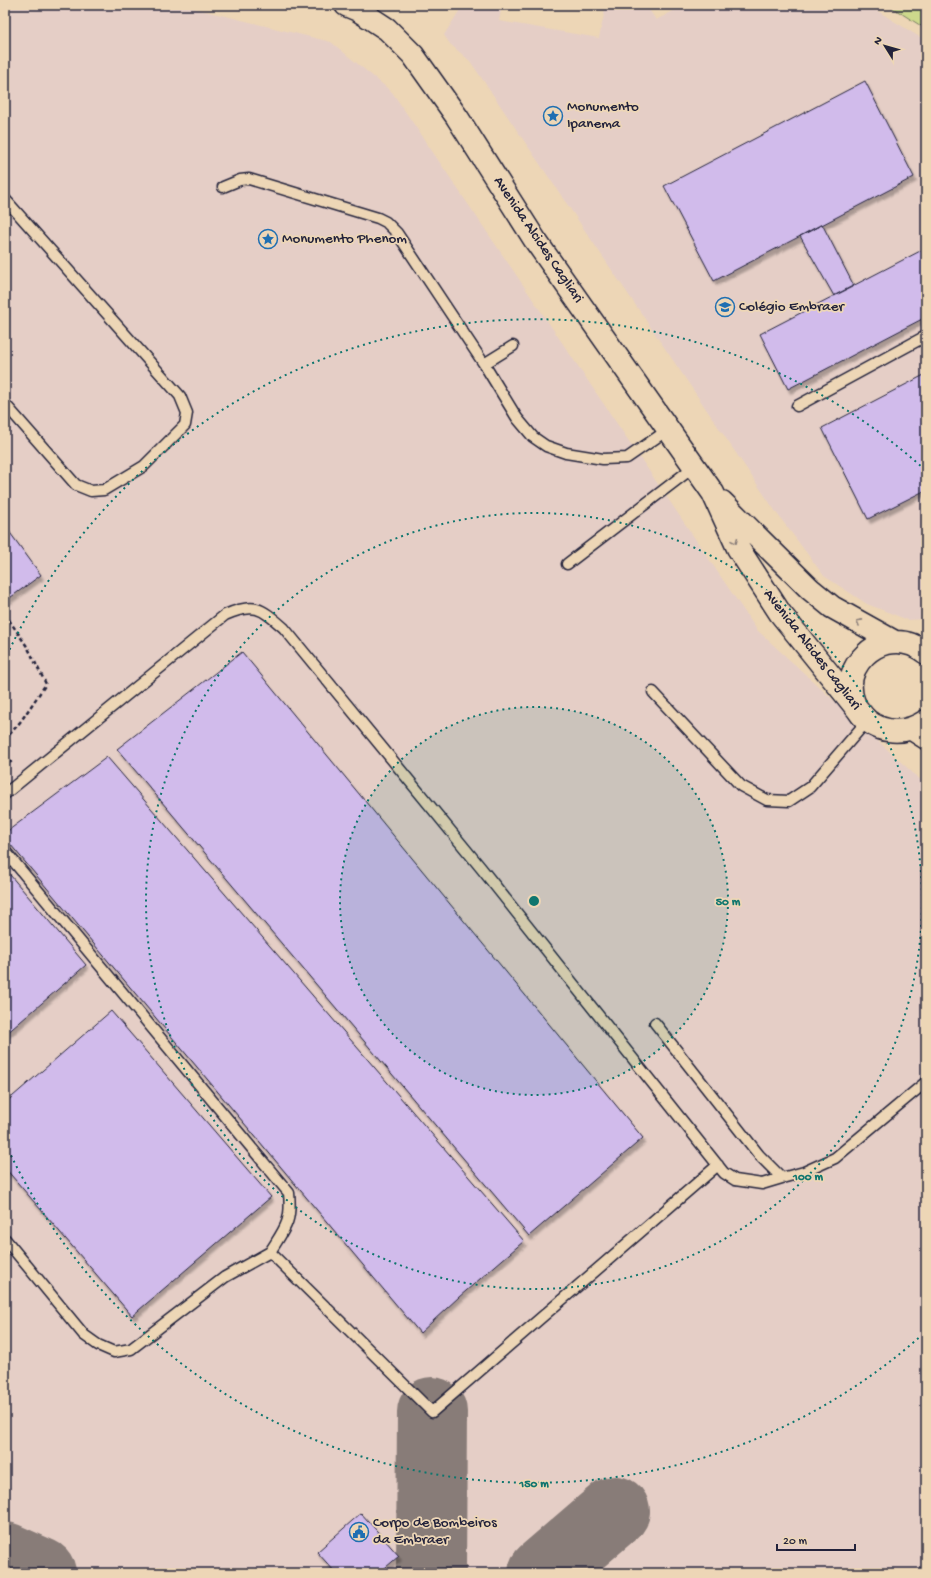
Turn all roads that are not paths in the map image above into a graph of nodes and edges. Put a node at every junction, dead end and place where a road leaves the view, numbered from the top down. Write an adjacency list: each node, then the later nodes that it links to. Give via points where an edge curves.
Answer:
1 (346, 5): 9 (main road, Avenida Alcides Cagliari, via 387,29 413,55 535,240)
2 (223, 187): 6 (lane, via 249,179 386,222 397,233)
3 (5, 199): 7 (lane, via 180,396 188,413 185,425 144,466 104,490 91,491 76,485)
4 (926, 336): 8 (lane)
5 (513, 346): 6 (lane)
6 (484, 364): 9 (lane, via 517,418 533,437 546,446 566,453 603,459 627,458)
7 (5, 404)
8 (797, 406)
9 (669, 430): 10 (main road, Avenida Alcides Cagliari)
10 (695, 466): 11 (main road, Avenida Alcides Cagliari); 12 (lane)
11 (713, 493): 13 (main road, Avenida Alcides Cagliari, one-way to 11, via 832,607 810,589); 16 (main road, Avenida Alcides Cagliari, one-way to 16, via 738,548 780,613)
12 (567, 564)
13 (908, 641): 14 (main road, Avenida Alcides Cagliari); 16 (main road, via 881,644 860,660 851,685 858,711)
14 (926, 653)
15 (653, 692): 16 (lane, via 741,786 767,800 789,801 810,787)
16 (867, 721): 18 (main road, via 878,728)
17 (926, 721): 18 (main road)
18 (904, 731): 19 (lane)
19 (926, 745)
20 (5, 794): 24 (lane, via 225,616 241,608 263,610 284,628 476,862)
21 (5, 851): 27 (lane, via 289,1193 291,1209 288,1223)
22 (655, 1023): 25 (lane, via 759,1155)
23 (926, 1082): 25 (lane, via 834,1158 804,1172)
24 (718, 1165): 25 (lane, via 724,1173 736,1180 762,1184); 27 (lane, via 432,1412)
25 (782, 1178)
26 (5, 1239): 27 (lane, via 84,1335 114,1352 131,1349 225,1277)
27 (270, 1252)

